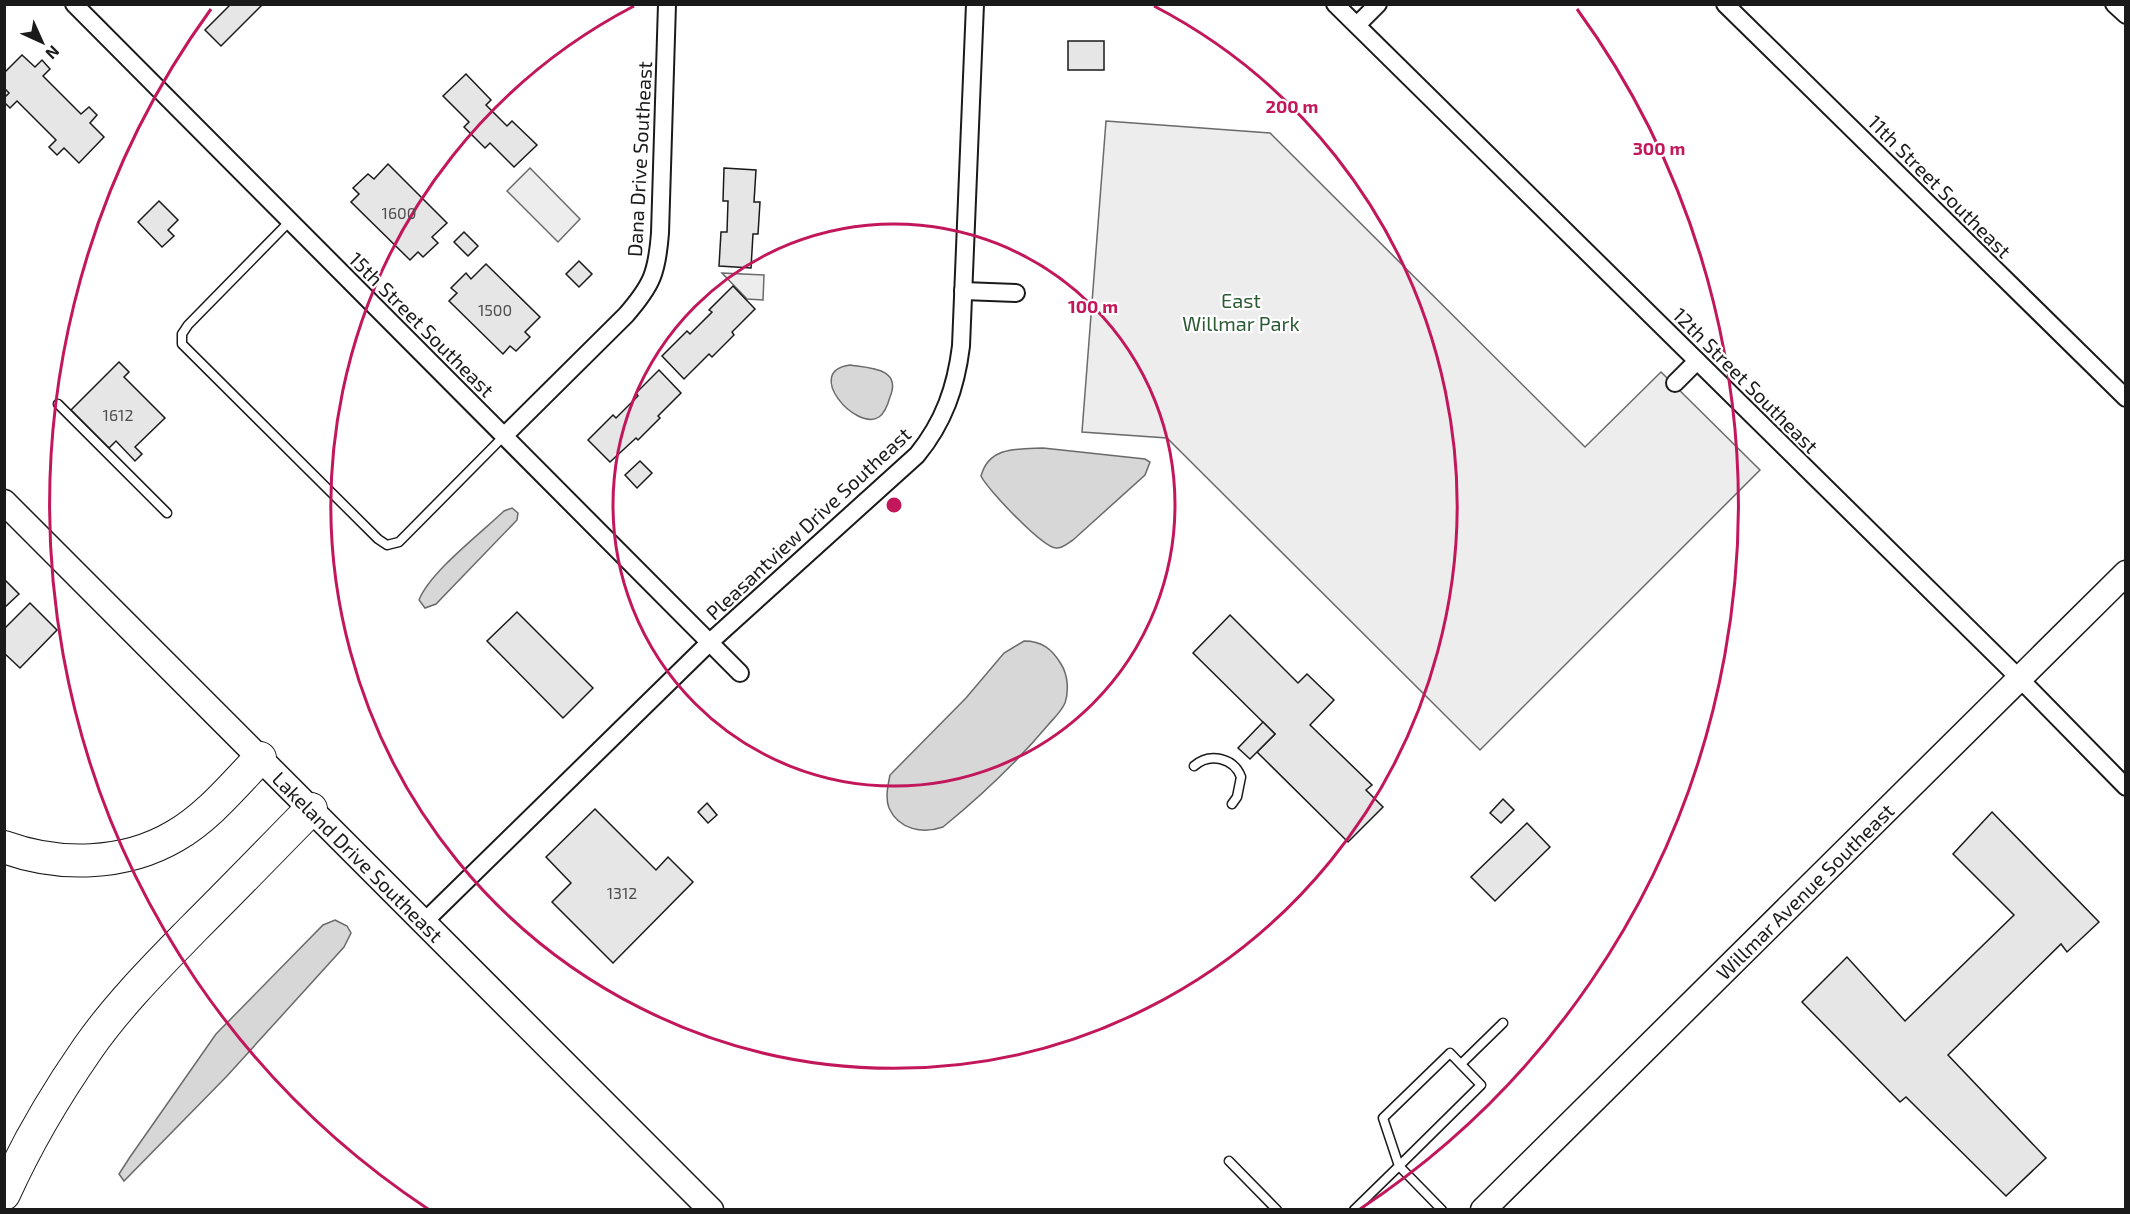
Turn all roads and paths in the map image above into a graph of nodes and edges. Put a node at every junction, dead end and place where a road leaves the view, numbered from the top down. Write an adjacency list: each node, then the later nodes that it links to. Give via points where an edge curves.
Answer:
1 (74, 4): 10 (street, 15th Street Southeast)
2 (667, 4): 17 (street, Dana Drive Southeast, via 660,233 651,281 626,315)
3 (975, 4): 11 (street, Pleasantview Drive Southeast)
4 (1335, 4): 9 (street, 12th Street Southeast)
5 (1378, 4): 9 (street)
6 (1725, 4): 15 (street, 11th Street Southeast)
7 (2114, 4): 8 (street)
8 (2126, 15)
9 (1357, 25): 13 (street, 12th Street Southeast)
10 (290, 221): 17 (street, 15th Street Southeast); 17 (lane, via 188,325 182,334 182,344 387,545 399,542)
11 (963, 291): 12 (street); 21 (street, Pleasantview Drive Southeast, via 958,368 946,408 929,440 902,469)
12 (1016, 293)
13 (1697, 361): 14 (street); 23 (street, 12th Street Southeast)
14 (1675, 383)
15 (2126, 398)
16 (58, 404): 19 (lane)
17 (504, 436): 21 (street, 15th Street Southeast)
18 (4, 502): 24 (main road, Lakeland Drive Southeast)
19 (168, 513)
20 (2126, 573): 23 (main road, Willmar Avenue Southeast)
21 (710, 642): 22 (street, 15th Street Southeast); 30 (street, Pleasantview Drive Southeast)
22 (740, 673)
23 (2019, 678): 26 (street, 12th Street Southeast); 40 (main road, Willmar Avenue Southeast)
24 (260, 758): 28 (main road, Lakeland Drive Southeast); 29 (highway, via 193,823 147,849 80,862)
25 (1194, 766): 27 (lane, via 1203,760 1219,759 1235,766 1241,777 1238,797)
26 (2126, 787)
27 (1232, 804)
28 (311, 809): 30 (main road, Lakeland Drive Southeast); 35 (highway, via 153,970 88,1047 35,1132)
29 (4, 847)
30 (425, 921): 36 (main road, Lakeland Drive Southeast)
31 (1503, 1023): 32 (lane)
32 (1461, 1064): 34 (lane, via 1481,1085); 34 (lane, via 1449,1053 1383,1118)
33 (1229, 1161): 37 (lane)
34 (1400, 1166): 38 (lane); 39 (lane)
35 (4, 1194)
36 (711, 1209)
37 (1276, 1209)
38 (1354, 1209)
39 (1442, 1209)
40 (1483, 1209)

